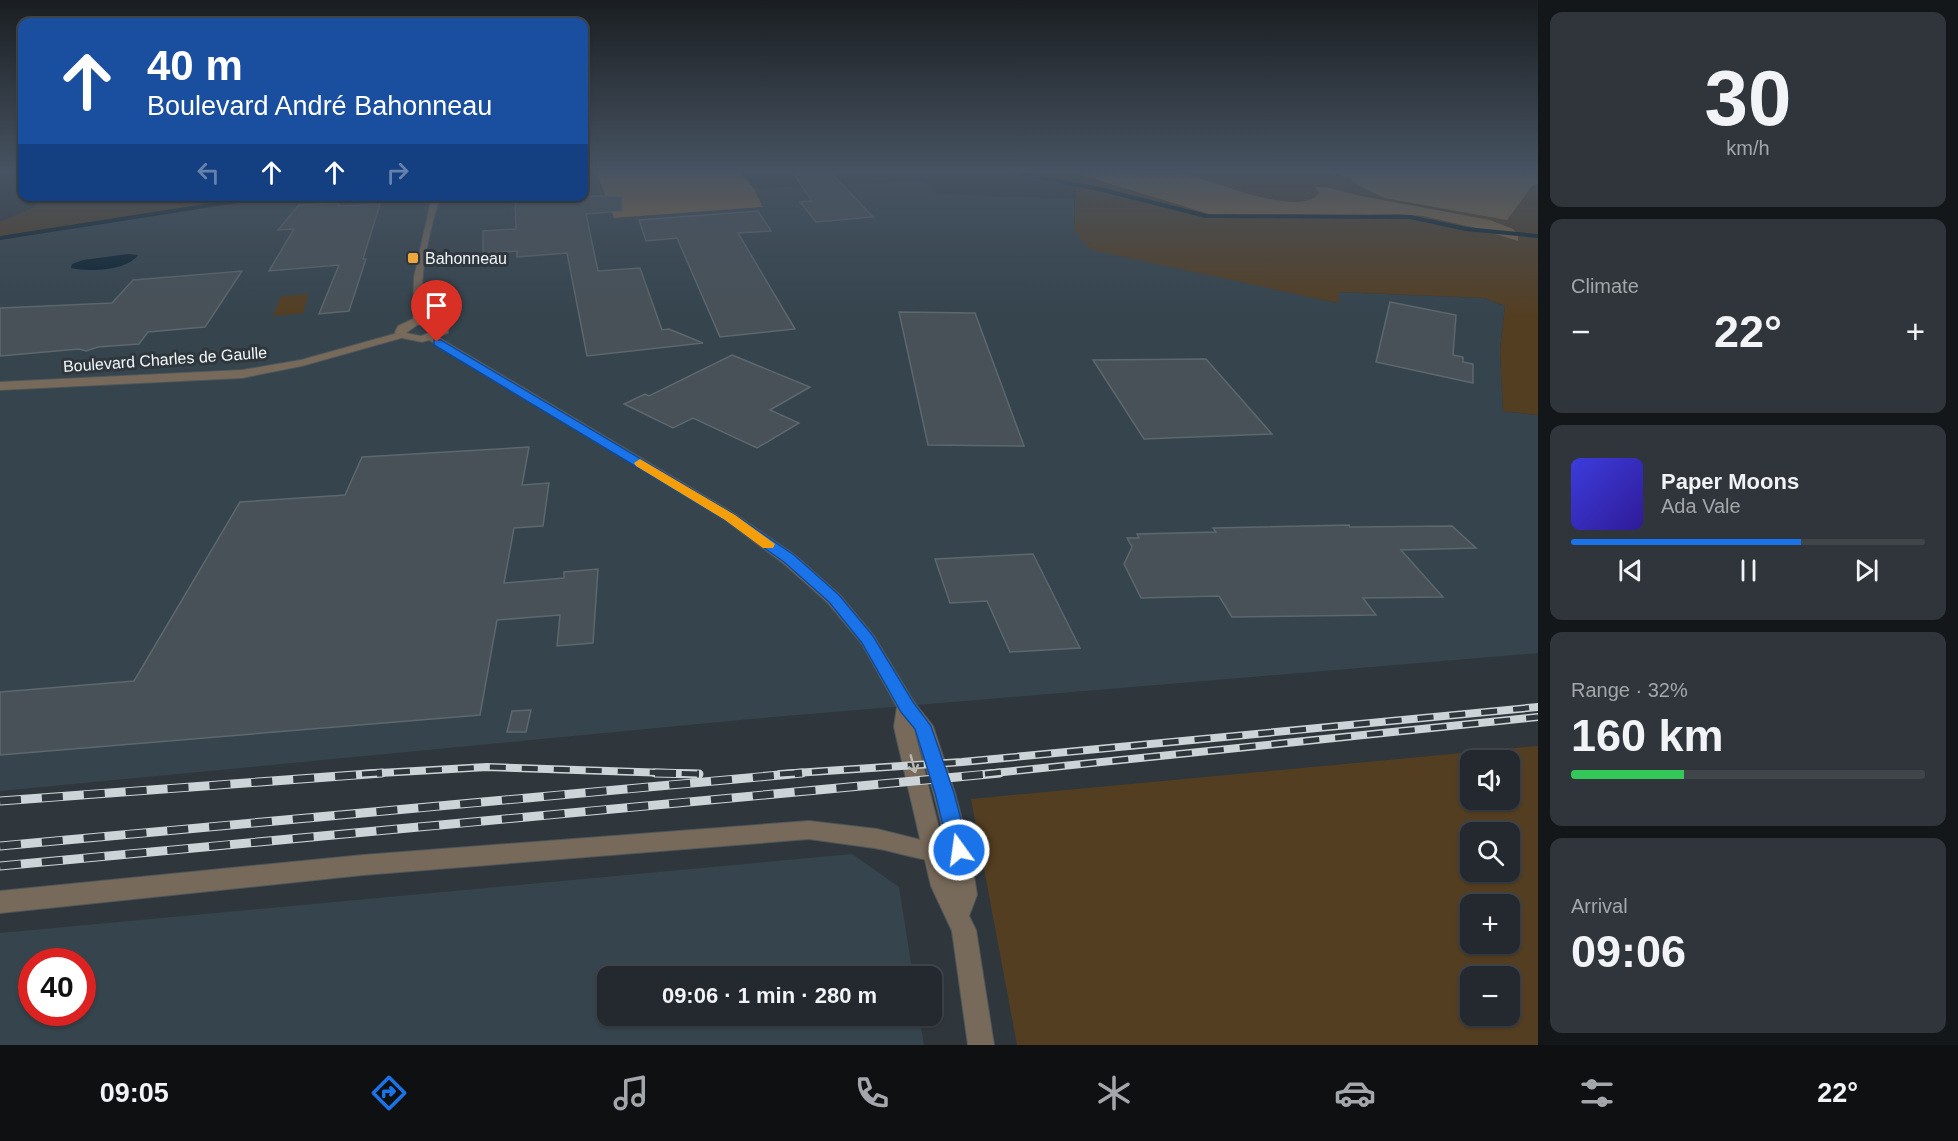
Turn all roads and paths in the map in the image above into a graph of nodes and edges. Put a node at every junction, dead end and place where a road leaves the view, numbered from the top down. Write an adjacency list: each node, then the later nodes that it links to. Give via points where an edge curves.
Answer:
1 (432, 219): 2 (street, via 416,302)
2 (419, 321): 3 (street, via 402,328); 4 (street, via 444,324 444,331)
3 (401, 335): 4 (street, via 413,339); 5 (street, Boulevard Charles de Gaulle, via 302,363 242,374)
4 (431, 337): 6 (street, via 730,518 789,559 859,627)
5 (0, 386)
6 (907, 707): 7 (street, via 923,726 930,745); 8 (street, one-way to 8, via 904,727)
7 (959, 850): 8 (street); 10 (street, via 966,895)
8 (934, 851): 9 (street, via 809,830 363,865); 10 (street, via 942,886)
9 (0, 902)
10 (958, 915): 11 (street, via 964,930)
11 (981, 1045)

